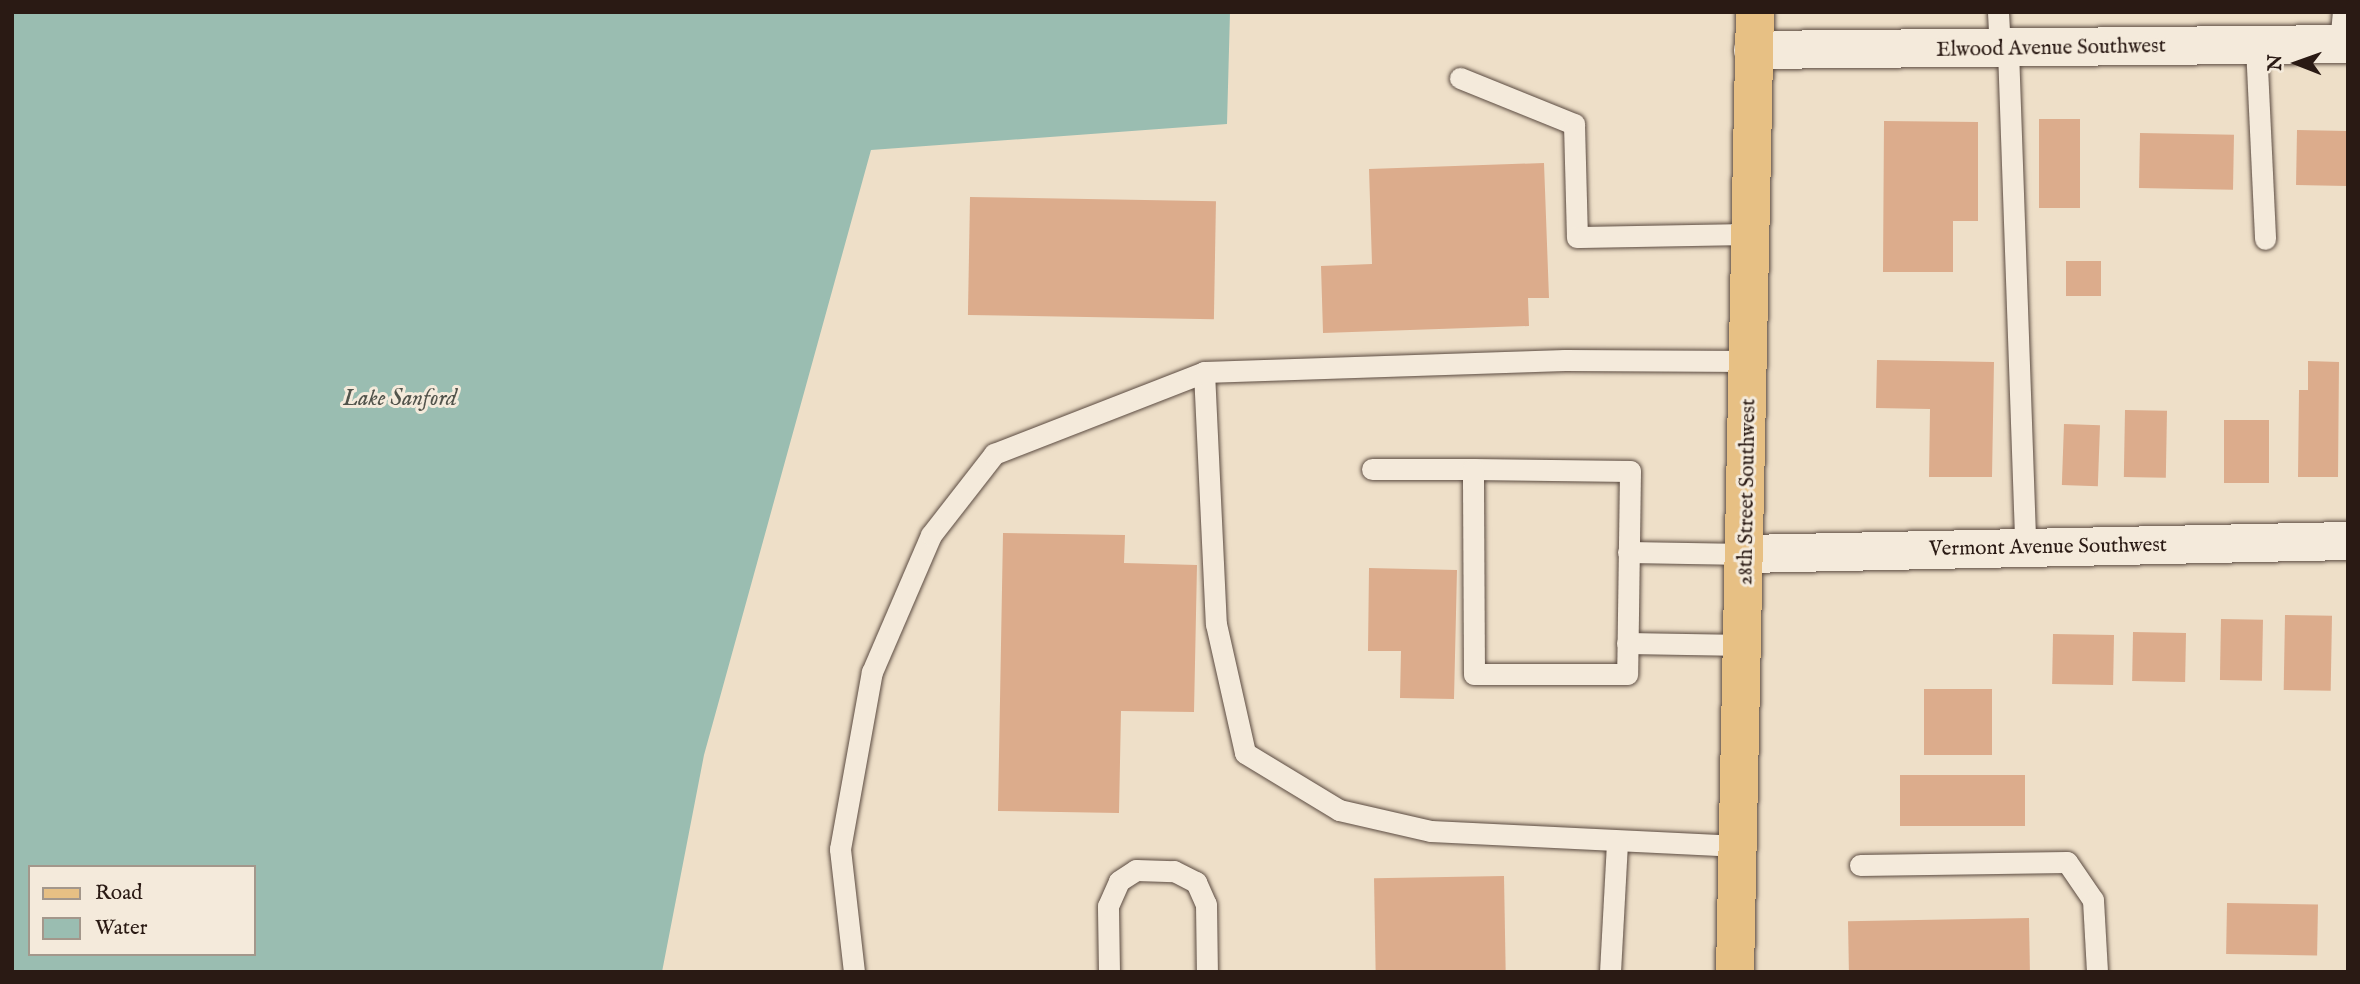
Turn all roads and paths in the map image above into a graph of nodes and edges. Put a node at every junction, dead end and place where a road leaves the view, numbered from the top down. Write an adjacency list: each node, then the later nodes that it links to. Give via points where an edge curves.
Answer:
1 (1755, 12): 5 (main road, 28th Street Southwest)
2 (1998, 12): 6 (lane)
3 (2344, 34): 4 (street, Elwood Avenue Southwest)
4 (2256, 46): 6 (street, Elwood Avenue Southwest); 9 (lane)
5 (1753, 50): 6 (street, Elwood Avenue Southwest); 8 (main road, 28th Street Southwest)
6 (2004, 50): 15 (lane)
7 (1460, 78): 8 (lane, via 1574,124 1577,237)
8 (1751, 234): 10 (main road, 28th Street Southwest)
9 (2265, 239)
10 (1750, 361): 11 (lane, via 1565,360); 17 (main road, 28th Street Southwest)
11 (1205, 372): 20 (lane, via 1216,624 1245,753 1339,810 1431,831); 23 (lane, via 994,454 931,535 872,672 840,849)
12 (1372, 469): 13 (lane)
13 (1473, 469): 16 (lane, via 1630,471); 18 (lane, via 1474,674 1627,674)
14 (2348, 541): 15 (street, Vermont Avenue Southwest)
15 (2025, 549): 17 (street, Vermont Avenue Southwest)
16 (1628, 552): 17 (lane); 18 (lane)
17 (1748, 554): 19 (main road, 28th Street Southwest)
18 (1627, 643): 19 (lane)
19 (1745, 645): 21 (main road, 28th Street Southwest)
20 (1617, 841): 21 (lane); 26 (lane)
21 (1739, 846): 27 (main road, 28th Street Southwest)
22 (1860, 865): 28 (lane, via 2067,862 2093,900)
23 (855, 972)
24 (1110, 972): 25 (lane, via 1108,906 1119,881 1136,870 1174,871 1196,882 1206,904)
25 (1207, 972)
26 (1610, 972)
27 (1735, 972)
28 (2097, 972)

